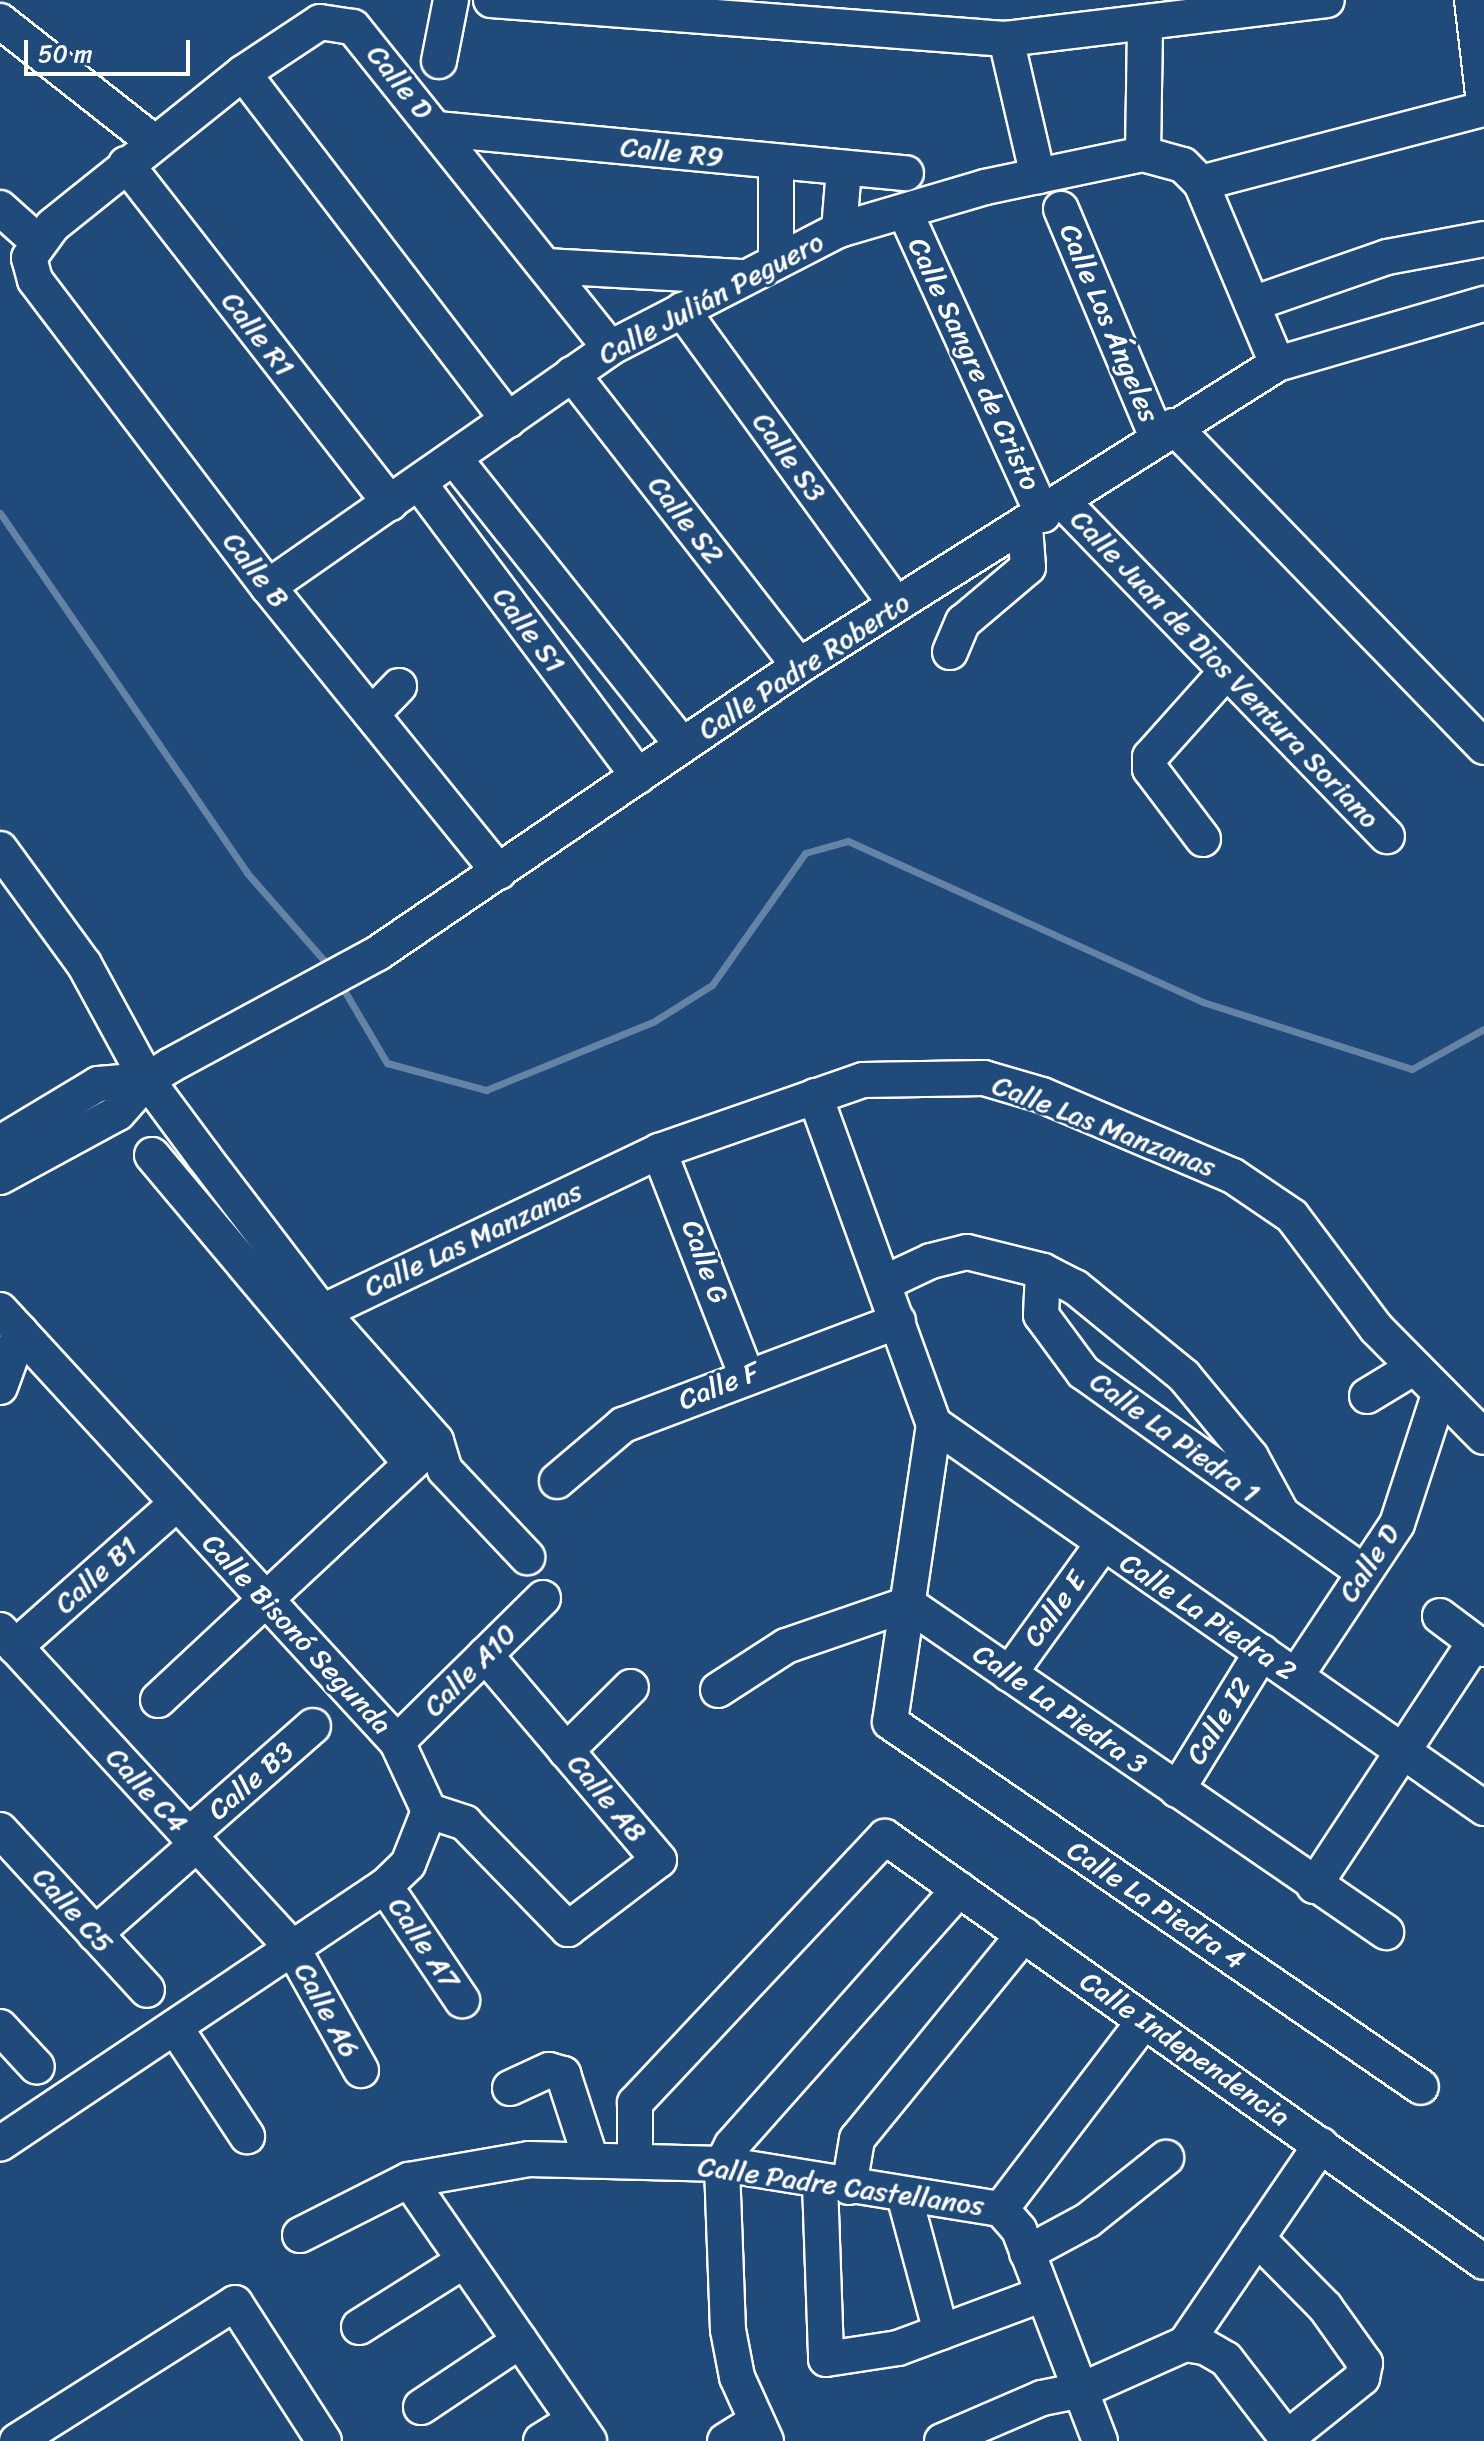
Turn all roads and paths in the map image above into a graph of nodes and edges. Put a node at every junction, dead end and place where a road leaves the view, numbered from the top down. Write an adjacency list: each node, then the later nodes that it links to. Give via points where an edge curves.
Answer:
1 (451, 0): 8 (street)
2 (491, 0): 7 (street)
3 (1327, 0): 6 (street)
4 (1472, 0): 10 (street)
5 (0, 21): 13 (street)
6 (1145, 23): 7 (street); 14 (street)
7 (1006, 39): 19 (street)
8 (439, 61)
9 (243, 73): 12 (street, Calle D, via 320,22 353,27); 13 (street, Calle D); 36 (street)
10 (1484, 102)
11 (1484, 109): 20 (street)
12 (438, 129): 15 (street, Calle R9); 28 (street, Calle D)
13 (154, 142): 16 (street, Calle D)
14 (1143, 154): 19 (street, Calle Julián Peguero); 20 (street, Calle Julián Peguero, via 1183,165)
15 (776, 162): 17 (street, Calle R9); 27 (street)
16 (126, 164): 26 (street, Calle D); 40 (street, Calle R1)
17 (844, 169): 18 (street, Calle R9); 24 (street)
18 (906, 173)
19 (1038, 176): 23 (street, Calle Julián Peguero)
20 (1201, 183): 30 (street)
21 (0, 208): 26 (street)
22 (1061, 209): 37 (street, Calle Los Ángeles)
23 (905, 212): 24 (street, Calle Julián Peguero); 41 (street, Calle Sangre de Cristo)
24 (839, 230): 27 (street, Calle Julián Peguero)
25 (1484, 239): 30 (street, via 1387,257)
26 (33, 249): 42 (street, Calle B, via 35,280)
27 (776, 258): 29 (street, Calle Julián Peguero)
28 (545, 266): 29 (street); 33 (street, Calle D)
29 (742, 277): 32 (street, Calle Julián Peguero)
30 (1252, 304): 34 (street)
31 (1484, 304): 34 (street, Calle Padre Roberto)
32 (682, 310): 33 (street, Calle Julián Peguero); 43 (street, Calle S3)
33 (610, 348): 35 (street, Calle Julián Peguero)
34 (1277, 364): 37 (street, Calle Padre Roberto)
35 (572, 374): 36 (street, Calle Julián Peguero); 45 (street, Calle S2)
36 (508, 420): 38 (street, Calle Julián Peguero)
37 (1165, 431): 41 (street, Calle Padre Roberto); 50 (street)
38 (454, 458): 39 (street, Calle Julián Peguero); 49 (street)
39 (419, 483): 40 (street, Calle Julián Peguero); 51 (street, Calle S1)
40 (390, 503): 42 (street, Calle Julián Peguero)
41 (1044, 515): 43 (street, Calle Padre Roberto); 44 (street, via 1028,567 963,622); 46 (street, Calle Juan de Dios Ventura Soriano)
42 (268, 587): 48 (street, Calle B)
43 (896, 605): 45 (street, Calle Padre Roberto)
44 (950, 652)
45 (799, 666): 49 (street, Calle Padre Roberto)
46 (1227, 671): 52 (street, Calle Juan de Dios Ventura Soriano); 53 (street, via 1150,757 1150,769)
47 (399, 686): 48 (street)
48 (372, 714): 55 (street, Calle B)
49 (682, 745): 51 (street, Calle Padre Roberto)
50 (1484, 747)
51 (638, 776): 55 (street, Calle Padre Roberto)
52 (1387, 836)
53 (1203, 839)
54 (0, 849): 56 (street, via 84,964)
55 (499, 872): 56 (street, Calle Padre Roberto, via 378,953)
56 (147, 1080): 58 (street, via 98,1084); 61 (street, via 118,1113); 64 (street)
57 (815, 1096): 59 (street, Calle Las Manzanas); 63 (street); 67 (street, Calle Las Manzanas, via 863,1080 984,1078 1042,1095 1233,1176 1292,1216 1376,1328)
58 (0, 1143)
59 (659, 1151): 64 (street, Calle Las Manzanas); 68 (street, Calle G)
60 (152, 1155): 75 (street)
61 (0, 1177)
62 (1043, 1271): 63 (street, Calle La Piedra 1, via 967,1252 931,1261); 78 (street, Calle La Piedra 1, via 1075,1287 1184,1376 1251,1457); 78 (street, Calle La Piedra 1, via 1041,1315 1083,1372)
63 (884, 1283): 66 (street)
64 (322, 1312): 74 (street)
65 (10, 1321): 69 (street); 77 (street, Calle Bisonó Segunda)
66 (898, 1321): 68 (street, Calle F); 72 (street)
67 (1413, 1368): 70 (street, Calle Las Manzanas); 71 (street)
68 (746, 1374): 76 (street, Calle F, via 623,1425)
69 (1, 1375)
70 (1439, 1395): 73 (street, Calle Las Manzanas); 81 (street, Calle D, via 1397,1524)
71 (1367, 1396)
72 (934, 1424): 79 (street, Calle La Piedra 2); 84 (street)
73 (1484, 1437)
74 (436, 1441): 75 (street); 80 (street, via 445,1470)
75 (410, 1463): 83 (street)
76 (557, 1481)
77 (177, 1503): 83 (street, Calle Bisonó Segunda); 86 (street, Calle B1)
78 (1282, 1514): 81 (street, Calle La Piedra 1)
79 (1102, 1545): 88 (street, Calle La Piedra 2); 90 (street, Calle E)
80 (527, 1557)
81 (1363, 1572): 91 (street, Calle D)
82 (543, 1598): 89 (street, Calle A10)
83 (268, 1602): 94 (street); 96 (street, Calle Bisonó Segunda)
84 (908, 1604): 90 (street, Calle La Piedra 3); 93 (street, via 786,1646); 118 (street, Calle La Piedra 4, via 890,1722)
85 (1440, 1616): 87 (street)
86 (8, 1639): 103 (street, Calle C4)
87 (1479, 1645): 98 (street)
88 (1262, 1652): 91 (street, Calle La Piedra 2); 99 (street, Calle I2)
89 (485, 1655): 96 (street, Calle A10); 97 (street, Calle A8)
90 (1009, 1674): 99 (street, Calle La Piedra 3)
91 (1296, 1676): 98 (street, Calle La Piedra 2)
92 (631, 1687): 97 (street)
93 (718, 1690)
94 (158, 1700)
95 (313, 1726): 103 (street, Calle B3)
96 (397, 1742): 101 (street, Calle Bisonó Segunda)
97 (566, 1751): 101 (street, Calle A8, via 659,1860 568,1929 465,1823)
98 (1406, 1751): 100 (street, Calle La Piedra 2); 105 (street)
99 (1177, 1790): 105 (street, Calle La Piedra 3)
100 (1484, 1808)
101 (429, 1811): 104 (street, via 408,1864)
102 (0, 1830): 108 (street, Calle C5)
103 (193, 1840): 108 (street, Calle B3); 110 (street, Calle C4)
104 (385, 1886): 110 (street); 112 (street, Calle A7)
105 (1314, 1886): 107 (street, Calle La Piedra 3)
106 (959, 1889): 109 (street, Calle Independencia); 125 (street, Calle Independencia, via 885,1837 635,2103); 126 (street, via 732,2145)
107 (1386, 1932)
108 (95, 1934): 111 (street, Calle C5)
109 (1024, 1934): 113 (street, Calle Independencia); 128 (street, via 857,2139)
110 (293, 1949): 115 (street); 117 (street, Calle A6)
111 (147, 1990)
112 (462, 2000)
113 (1144, 2021): 122 (street, Calle Independencia); 130 (street)
114 (0, 2027): 116 (street)
115 (175, 2027): 120 (street); 121 (street)
116 (37, 2067)
117 (361, 2070)
118 (1421, 2087)
119 (510, 2088): 124 (street, via 549,2070 563,2074)
120 (247, 2136)
121 (0, 2144)
122 (1321, 2145): 132 (street); 135 (street, Calle Independencia)
123 (1166, 2158): 133 (street, via 1097,2214)
124 (591, 2160): 125 (street, Calle Padre Castellanos); 127 (street, Calle Padre Castellanos, via 529,2159)
125 (635, 2161): 126 (street, Calle Padre Castellanos)
126 (722, 2164): 128 (street, Calle Padre Castellanos); 145 (street, via 728,2330)
127 (409, 2180): 131 (street, Calle Padre Castellanos); 134 (street)
128 (835, 2185): 129 (street, Calle Padre Castellanos); 138 (street, via 826,2359 898,2348)
129 (904, 2195): 130 (street, Calle Padre Castellanos); 138 (street)
130 (1001, 2209): 133 (street, Calle Padre Castellanos, via 1019,2230)
131 (300, 2235)
132 (1257, 2238): 140 (street); 146 (street, via 1325,2307 1365,2363 1362,2378)
133 (1027, 2253): 136 (street, Calle Padre Castellanos)
134 (464, 2261): 137 (street); 139 (street)
135 (1484, 2262)
136 (1043, 2294): 138 (street); 141 (street, Calle Padre Castellanos)
137 (359, 2327)
138 (941, 2332)
139 (520, 2341): 142 (street); 143 (street)
140 (1185, 2344): 141 (street); 146 (street, via 1205,2347 1226,2359)
141 (1082, 2390): 149 (street, via 1042,2398); 150 (street, Calle Padre Castellanos)
142 (421, 2407)
143 (582, 2430): 148 (street)
144 (310, 2435): 147 (street, via 235,2303)
145 (748, 2435)
146 (1288, 2440)
147 (17, 2441)
148 (541, 2441)
149 (942, 2441)
150 (1100, 2441)

